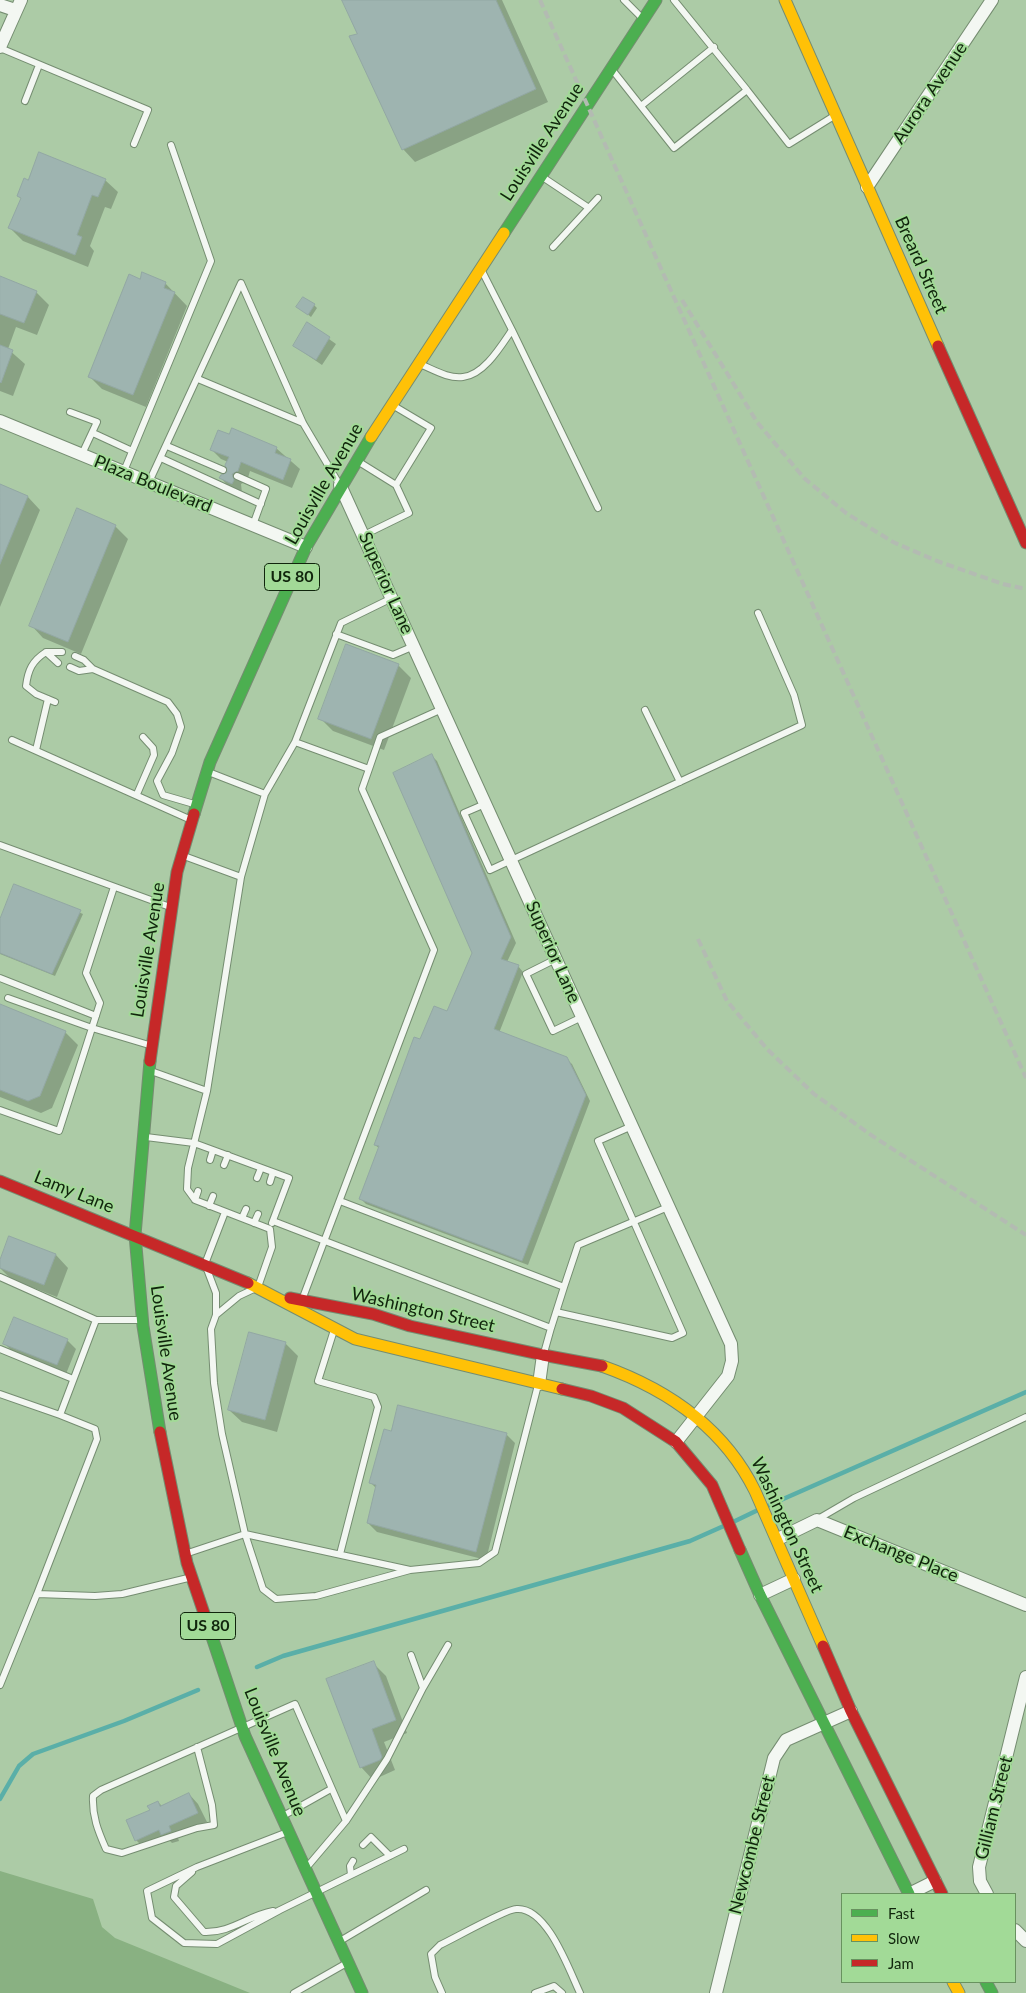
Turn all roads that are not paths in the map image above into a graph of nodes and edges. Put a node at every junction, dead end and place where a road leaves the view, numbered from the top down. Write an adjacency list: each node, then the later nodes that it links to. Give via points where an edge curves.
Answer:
1 (624, 0): 8 (lane)
2 (656, 0): 8 (street, Louisville Avenue / US 80)
3 (674, 0): 9 (lane)
4 (785, 0): 16 (street, Breard Street)
5 (992, 0): 20 (street, Aurora Avenue)
6 (0, 5): 7 (street)
7 (18, 5): 10 (street)
8 (643, 20): 12 (street, Louisville Avenue / US 80)
9 (714, 47): 13 (lane); 15 (lane)
10 (0, 48): 11 (lane)
11 (39, 65): 14 (lane); 17 (lane, via 148,110)
12 (611, 69): 15 (lane); 19 (street, Louisville Avenue / US 80)
13 (748, 90): 15 (lane, via 674,148); 16 (lane, via 789,144)
14 (25, 101)
15 (641, 106)
16 (835, 115): 20 (street, Breard Street)
17 (134, 144)
18 (172, 145): 34 (lane, via 212,261)
19 (541, 177): 22 (lane); 24 (street, Louisville Avenue / US 80)
20 (867, 187): 48 (street, Breard Street)
21 (598, 198): 22 (lane)
22 (589, 208): 23 (lane)
23 (553, 247)
24 (481, 269): 25 (lane); 26 (street, Louisville Avenue / US 80)
25 (512, 330): 26 (lane, via 496,354 479,370 464,378 448,376); 45 (lane)
26 (418, 364): 28 (street, Louisville Avenue / US 80)
27 (198, 379): 31 (lane); 31 (lane, via 241,283); 33 (lane)
28 (392, 405): 37 (street, Louisville Avenue / US 80); 42 (lane, via 430,428)
29 (70, 412): 32 (lane, via 97,422)
30 (0, 421): 35 (street, Plaza Boulevard)
31 (303, 423): 43 (lane)
32 (93, 433): 34 (lane); 35 (lane)
33 (167, 446): 36 (lane); 38 (lane)
34 (132, 451): 39 (lane)
35 (82, 454): 39 (street, Plaza Boulevard)
36 (161, 458): 41 (lane); 44 (lane)
37 (356, 460): 42 (lane); 43 (street, Louisville Avenue / US 80)
38 (223, 470)
39 (124, 471): 41 (street, Plaza Boulevard)
40 (237, 476): 44 (lane, via 266,488)
41 (149, 482): 46 (street, Plaza Boulevard)
42 (396, 484): 47 (lane, via 409,513)
43 (340, 485): 47 (street, Superior Lane); 49 (street, Louisville Avenue / US 80)
44 (261, 504): 46 (lane)
45 (598, 508)
46 (253, 525): 49 (street, Plaza Boulevard)
47 (364, 535): 50 (street, Superior Lane)
48 (1026, 543)
49 (306, 547): 67 (street, Louisville Avenue / US 80)
50 (392, 598): 52 (lane, via 341,623); 53 (street, Superior Lane)
51 (758, 613): 68 (lane, via 794,695 802,725)
52 (336, 634): 53 (lane, via 393,656); 64 (lane)
53 (414, 646): 60 (street, Superior Lane)
54 (46, 652): 55 (lane); 57 (lane); 65 (lane, via 37,657 28,670 26,686 51,701)
55 (62, 652)
56 (74, 656): 59 (lane)
57 (58, 663)
58 (70, 667): 59 (lane, via 79,671)
59 (93, 669): 72 (lane, via 168,702 173,708 181,727 172,754 157,781 163,794)
60 (443, 709): 66 (lane, via 380,737); 71 (street, Superior Lane)
61 (645, 710): 68 (lane)
62 (143, 737): 69 (lane, via 153,748 154,755)
63 (12, 740): 65 (lane)
64 (295, 742): 66 (lane); 70 (lane)
65 (36, 750): 69 (lane)
66 (369, 769): 105 (lane, via 362,789 434,950)
67 (207, 772): 70 (lane); 72 (street, Louisville Avenue / US 80)
68 (680, 782): 76 (lane)
69 (137, 794): 73 (lane)
70 (265, 794): 77 (lane)
71 (486, 804): 76 (street, Superior Lane); 76 (lane, via 464,813 490,870)
72 (198, 805): 73 (street, Louisville Avenue / US 80)
73 (192, 820): 75 (street, Louisville Avenue / US 80)
74 (0, 844): 78 (lane)
75 (182, 856): 77 (lane); 79 (street, Louisville Avenue / US 80)
76 (512, 861): 80 (street, Superior Lane)
77 (241, 877): 88 (lane)
78 (114, 887): 79 (lane); 83 (lane, via 86,973 100,1003)
79 (172, 907): 86 (street, Louisville Avenue / US 80)
80 (556, 959): 84 (street, Superior Lane); 84 (lane, via 526,974 553,1031)
81 (0, 978): 83 (lane)
82 (8, 998): 85 (lane)
83 (96, 1016): 85 (lane)
84 (582, 1017): 90 (street, Superior Lane)
85 (92, 1028): 86 (lane); 89 (lane, via 59,1131)
86 (151, 1045): 87 (street, Louisville Avenue / US 80)
87 (148, 1070): 88 (lane); 91 (street, Louisville Avenue / US 80)
88 (207, 1091): 92 (lane)
89 (0, 1110)
90 (632, 1126): 107 (street, Superior Lane); 113 (lane, via 598,1140)
91 (143, 1137): 92 (lane); 116 (street, Louisville Avenue / US 80)
92 (194, 1143): 93 (lane); 104 (lane, via 187,1188)
93 (213, 1150): 94 (lane); 95 (lane)
94 (228, 1155): 96 (lane); 97 (lane)
95 (210, 1160)
96 (224, 1165)
97 (261, 1168): 98 (lane); 99 (lane)
98 (273, 1172): 101 (lane); 112 (lane, via 289,1178)
99 (257, 1178)
100 (0, 1181): 116 (street, Lamy Lane)
101 (270, 1182)
102 (198, 1191): 104 (lane)
103 (213, 1196): 106 (lane)
104 (195, 1200): 106 (lane)
105 (340, 1201): 117 (lane); 121 (lane)
106 (209, 1206): 109 (lane)
107 (668, 1207): 113 (lane); 136 (street, Superior Lane, via 731,1344 732,1361 728,1376)
108 (246, 1209): 111 (lane)
109 (225, 1212): 111 (lane); 118 (lane)
110 (258, 1214): 114 (lane)
111 (242, 1218): 114 (lane)
112 (273, 1221): 115 (lane); 117 (lane)
113 (634, 1222): 121 (lane, via 578,1245); 124 (lane, via 683,1333 672,1338)
114 (254, 1223): 115 (lane)
115 (270, 1229): 120 (lane, via 272,1247)
116 (135, 1235): 118 (street, Washington Street); 127 (street, Louisville Avenue / US 80)
117 (325, 1240): 123 (lane); 129 (lane)
118 (205, 1264): 120 (street, Washington Street); 125 (lane, via 216,1293)
119 (0, 1277): 126 (lane)
120 (258, 1287): 122 (street, Washington Street); 125 (lane, via 239,1296)
121 (564, 1287): 124 (lane)
122 (277, 1296): 123 (street, Washington Street); 128 (street, Washington Street)
123 (302, 1300): 131 (street, Washington Street)
124 (556, 1312): 129 (lane)
125 (216, 1315): 140 (lane, via 212,1329 214,1383 232,1486)
126 (96, 1320): 127 (lane); 132 (lane)
127 (142, 1320): 142 (street, Louisville Avenue / US 80, via 159,1429)
128 (335, 1328): 133 (street, Washington Street, via 355,1339); 143 (lane, via 318,1381 374,1397 378,1407)
129 (551, 1328): 131 (lane)
130 (0, 1349): 132 (lane)
131 (543, 1355): 133 (street); 136 (street, Washington Street, via 600,1365 637,1378)
132 (73, 1378): 135 (lane)
133 (539, 1384): 138 (street, Washington Street, via 623,1408); 144 (lane, via 495,1552 479,1563)
134 (0, 1394): 135 (lane)
135 (60, 1415): 147 (lane, via 95,1429 97,1439)
136 (696, 1415): 138 (street, Superior Lane); 141 (street, Washington Street, via 745,1471)
137 (1026, 1416): 139 (lane, via 854,1498)
138 (676, 1442): 148 (street, Washington Street, via 712,1485)
139 (817, 1520): 141 (street); 149 (street, Exchange Place)
140 (245, 1534): 142 (lane); 143 (lane); 144 (lane, via 263,1589 276,1599 316,1596)
141 (775, 1534): 146 (street, Washington Street)
142 (185, 1554): 145 (street, Louisville Avenue / US 80)
143 (340, 1554): 144 (lane)
144 (410, 1570)
145 (192, 1577): 147 (lane, via 122,1594); 157 (street, Louisville Avenue / US 80)
146 (794, 1579): 148 (street); 155 (street, Washington Street)
147 (37, 1594): 153 (lane)
148 (760, 1595): 156 (street, Washington Street)
149 (1026, 1605)
150 (448, 1645): 154 (lane)
151 (411, 1655): 154 (lane)
152 (1026, 1677): 176 (street, Gilliam Street, via 980,1868 980,1881)
153 (0, 1685)
154 (423, 1688): 161 (lane, via 387,1759)
155 (851, 1711): 156 (street, Newcombe Street); 170 (street, Washington Street)
156 (822, 1722): 173 (street, Washington Street); 190 (street, Newcombe Street, via 786,1740 774,1758)
157 (242, 1727): 158 (lane); 159 (lane, via 295,1704); 160 (street, Louisville Avenue / US 80)
158 (197, 1747): 158 (lane, via 93,1796 92,1810 106,1849 122,1853 214,1825)
159 (331, 1789): 160 (lane); 161 (lane)
160 (282, 1817): 162 (street, Louisville Avenue / US 80)
161 (346, 1821): 168 (lane)
162 (289, 1831): 167 (lane); 168 (street, Louisville Avenue / US 80)
163 (363, 1846): 165 (lane, via 371,1837)
164 (404, 1849): 165 (lane)
165 (390, 1856): 169 (lane)
166 (353, 1861): 169 (lane)
167 (196, 1867): 177 (lane, via 176,1886 174,1898 204,1932 219,1932 258,1914); 177 (lane, via 147,1891 152,1918 184,1943 218,1944)
168 (306, 1868): 172 (street, Louisville Avenue / US 80)
169 (351, 1875): 172 (lane)
170 (935, 1881): 174 (street); 175 (street, Washington Street)
171 (426, 1890): 179 (lane)
172 (317, 1893): 177 (lane); 179 (street, Louisville Avenue / US 80)
173 (908, 1893)
174 (911, 1893)
175 (941, 1893)
176 (986, 1893)
177 (280, 1910)
178 (1016, 1931): 180 (street)
179 (339, 1941): 181 (street, Louisville Avenue / US 80)
180 (1026, 1941)
181 (348, 1962): 182 (lane); 185 (street, Louisville Avenue / US 80)
182 (307, 1986): 183 (lane); 184 (lane)
183 (294, 1993)
184 (310, 1993)
185 (362, 1993)
186 (442, 1993): 189 (lane, via 431,1954 440,1945 516,1908 532,1912 546,1925)
187 (535, 1993): 188 (lane, via 554,1986)
188 (562, 1993)
189 (580, 1993)
190 (716, 1993)

